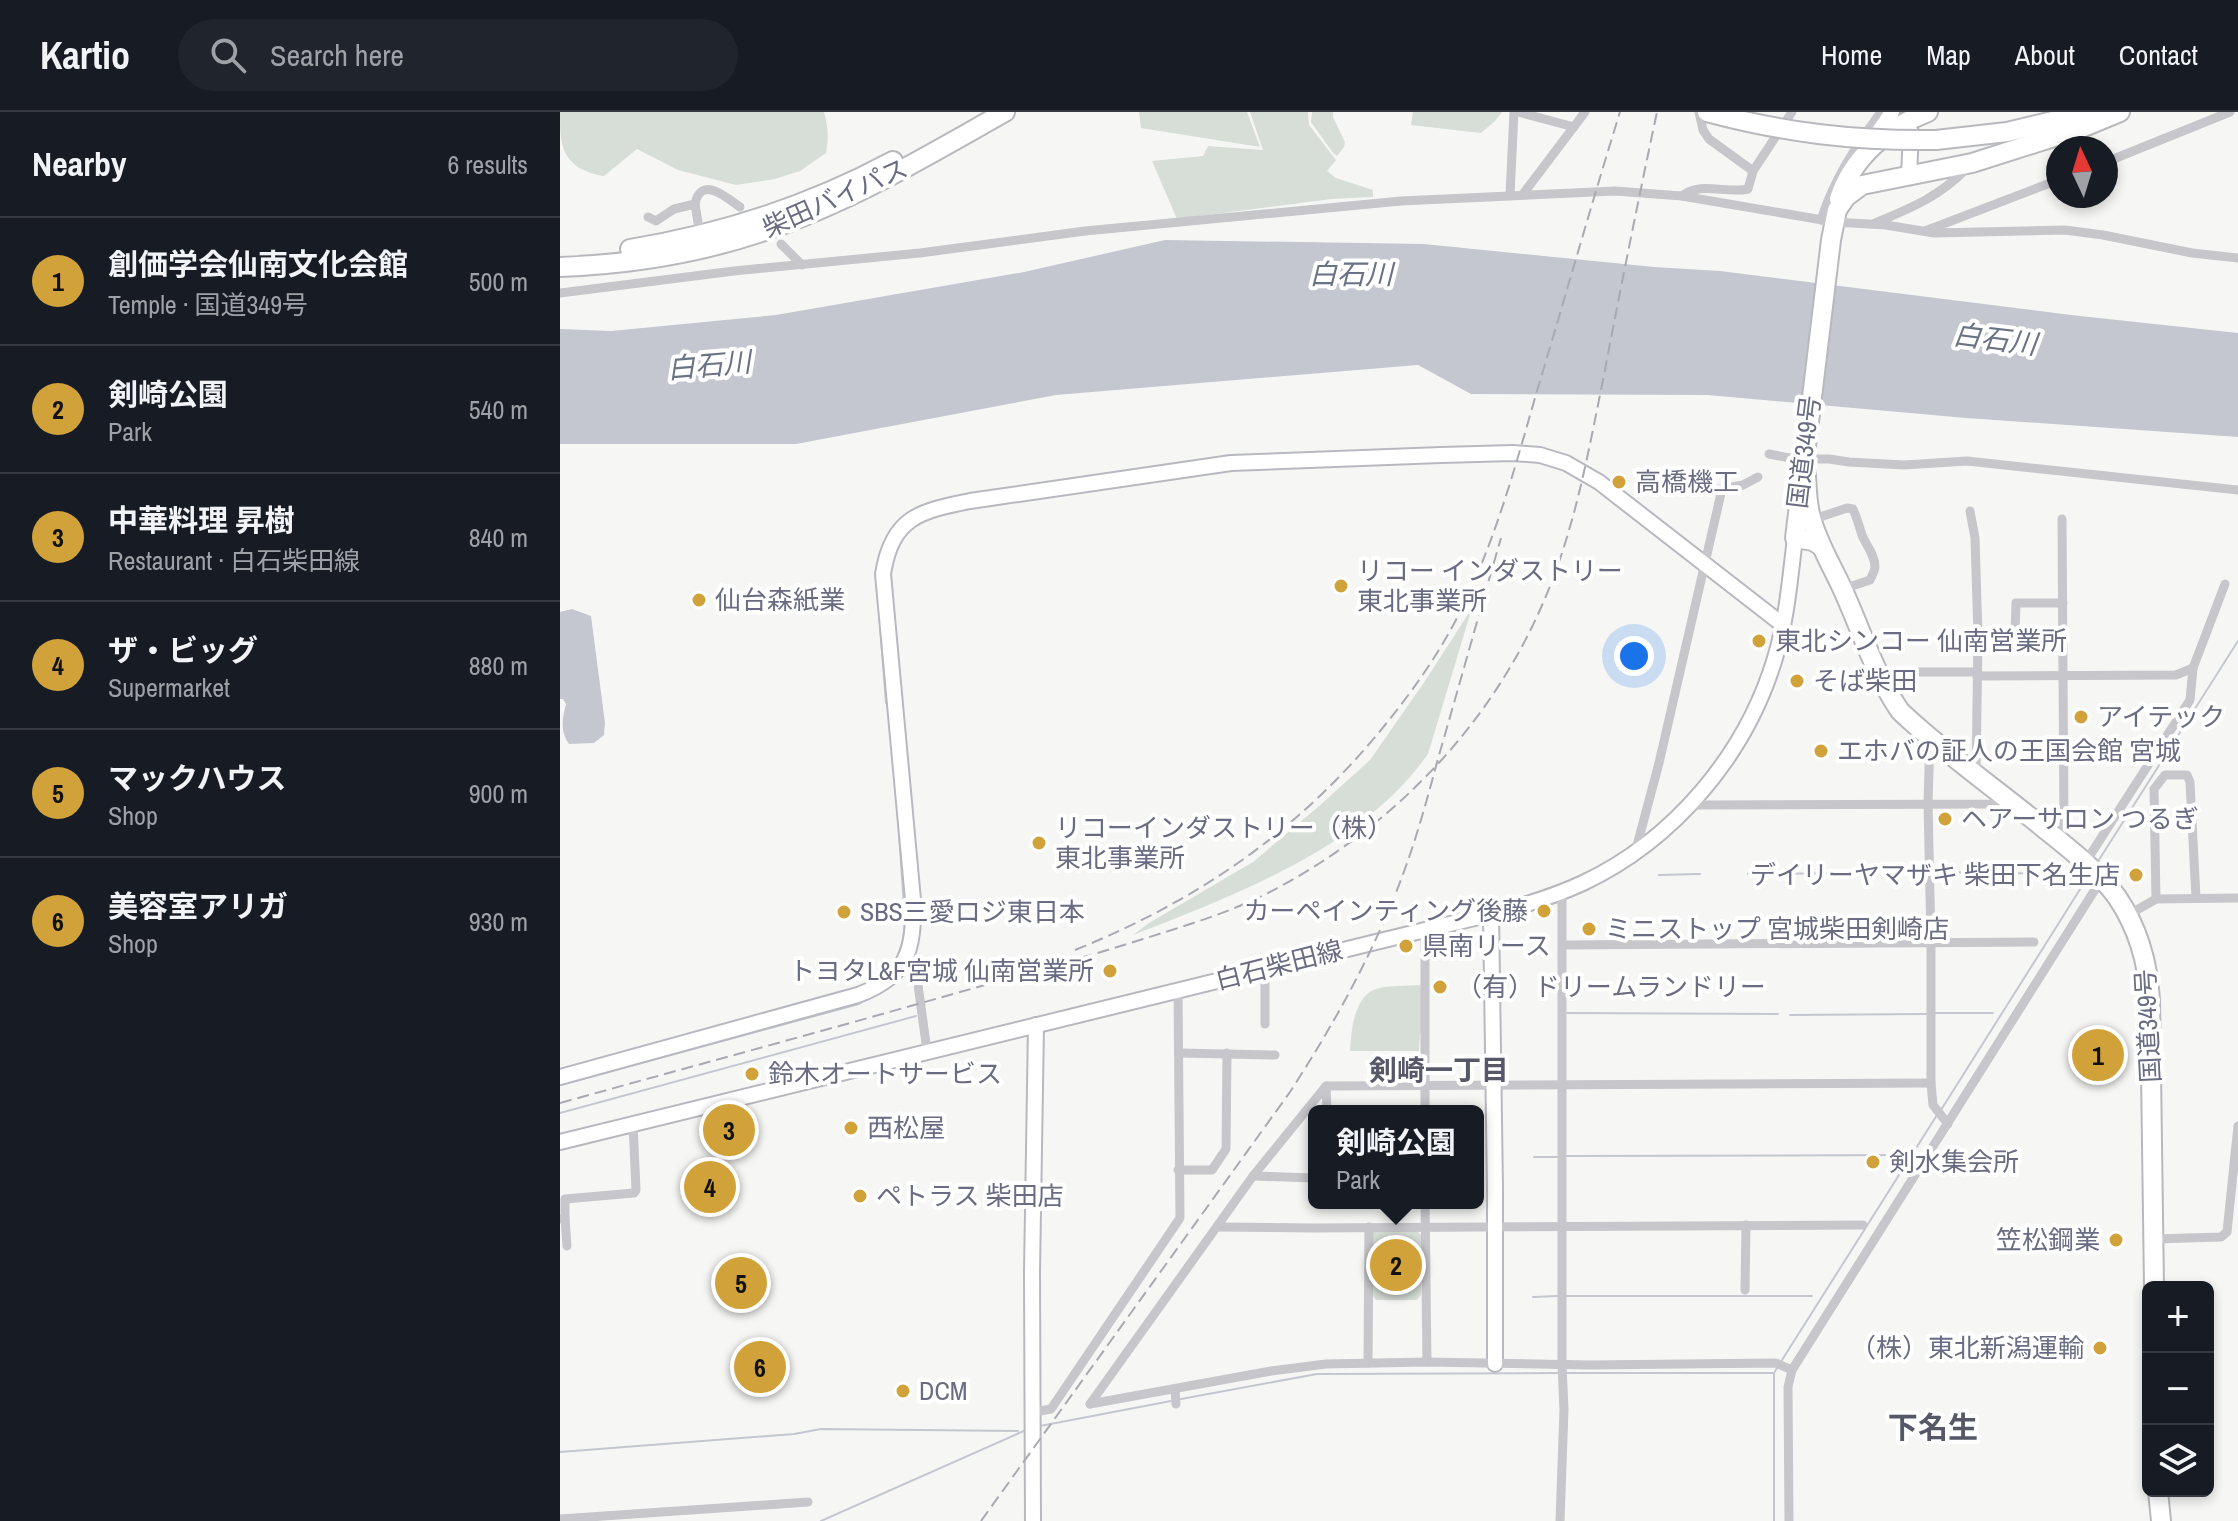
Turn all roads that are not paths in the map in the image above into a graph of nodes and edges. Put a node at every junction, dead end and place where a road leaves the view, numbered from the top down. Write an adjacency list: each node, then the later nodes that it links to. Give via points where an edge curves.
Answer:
1 (982, 112): 32 (highway, 柴田バイパス, via 841,186)
2 (1005, 112): 37 (highway, 柴田バイパス, via 870,186 774,228 657,257)
3 (1516, 112): 16 (street); 24 (street)
4 (1585, 112): 16 (street)
5 (1699, 112): 20 (street, via 1709,139)
6 (1707, 112): 15 (highway, bridge, via 1839,138)
7 (1747, 112): 15 (highway, via 1892,130)
8 (1792, 112): 20 (street)
9 (1881, 112): 29 (street, via 1831,190)
10 (1892, 112): 17 (street)
11 (2048, 112): 15 (highway, via 1970,126)
12 (2090, 112): 15 (highway, via 2007,132)
13 (2120, 112): 19 (highway)
14 (2230, 112): 18 (street)
15 (1925, 122): 17 (highway, 国道349号, via 1893,129); 21 (street)
16 (1574, 127): 23 (street)
17 (1863, 155): 29 (highway, 国道349号, via 1845,182)
18 (2118, 157)
19 (1972, 163): 21 (highway); 30 (street, via 1930,199)
20 (1753, 171): 25 (street, via 1748,189 1697,189)
21 (1909, 176): 29 (highway, via 1862,185 1846,197)
22 (2046, 185): 31 (street)
23 (1523, 194): 24 (street); 25 (street, via 1630,191)
24 (1510, 195): 36 (street, via 1085,231)
25 (1682, 196): 29 (street)
26 (695, 204): 27 (street, via 698,194 712,190); 28 (street, via 656,221); 32 (street)
27 (740, 207)
28 (648, 217)
29 (1831, 223): 30 (street); 39 (highway, 国道349号)
30 (1871, 225): 31 (street)
31 (1922, 232): 35 (street, via 2065,230)
32 (700, 235): 34 (highway, 柴田バイパス)
33 (781, 244): 36 (street)
34 (560, 256)
35 (2238, 258)
36 (802, 265): 38 (street)
37 (560, 267)
38 (560, 293)
39 (1804, 452): 40 (street); 43 (street, via 1849,462 1967,461); 47 (highway); 48 (highway, 国道349号)
40 (1769, 454)
41 (1758, 477): 42 (street)
42 (1722, 489): 44 (street); 50 (street)
43 (2238, 490)
44 (1694, 491)
45 (1970, 511): 55 (street)
46 (2062, 519): 53 (street)
47 (1811, 520): 49 (highway); 52 (street, via 1847,508 1860,523 1873,575)
48 (1795, 538): 49 (highway, 国道349号); 54 (street, 白石柴田線)
49 (1821, 546): 52 (highway, 国道349号)
50 (1705, 566): 54 (street); 66 (street); 78 (street, via 1577,469 1551,458 1513,453 1231,463 970,501 919,514 894,538 883,574 913,900)
51 (2225, 584): 56 (street)
52 (1841, 586): 59 (highway, 国道349号)
53 (2063, 603): 55 (street, via 2016,603 2015,634); 58 (street)
54 (1783, 625): 64 (street, 白石柴田線, via 1771,672 1750,720)
55 (1978, 636): 57 (street)
56 (2193, 668): 58 (street, via 2176,675); 67 (street, via 2190,700)
57 (1977, 674): 58 (street); 59 (street, via 1907,672); 61 (street)
58 (2062, 676): 65 (street)
59 (1882, 680): 60 (highway, 国道349号, via 1900,711)
60 (1930, 737): 61 (highway, 国道349号); 63 (street)
61 (1976, 774): 62 (highway, 国道349号)
62 (2010, 801): 63 (street); 65 (highway, 国道349号)
63 (1928, 803): 64 (street); 75 (street)
64 (1691, 805): 66 (street, 白石柴田線)
65 (2060, 841): 67 (highway, 国道349号)
66 (1635, 853): 68 (street, 白石柴田線)
67 (2093, 872): 73 (highway, 国道349号); 97 (street, via 2035,982)
68 (1562, 891): 72 (street, 白石柴田線); 77 (street)
69 (2196, 898): 70 (street); 71 (street); 71 (street, via 2190,782 2187,775 2165,775 2154,789)
70 (2238, 898)
71 (2156, 899): 73 (street)
72 (1491, 913): 74 (street, 白石柴田線); 91 (street)
73 (2128, 915): 113 (highway, 国道349号, via 2149,980)
74 (1425, 930): 79 (street, 白石柴田線); 89 (street)
75 (1931, 942): 76 (street); 77 (street); 88 (street)
76 (2034, 942)
77 (1563, 945): 92 (street)
78 (908, 953): 83 (street, via 916,970); 87 (street, via 893,977 858,995)
79 (1265, 968): 80 (street, 白石柴田線); 81 (street)
80 (1178, 990): 82 (street, 白石柴田線); 84 (street)
81 (1265, 1024)
82 (1036, 1025): 83 (street, 白石柴田線); 124 (street)
83 (927, 1051): 98 (street, 白石柴田線)
84 (1180, 1053): 85 (street); 101 (street)
85 (1227, 1053): 86 (street); 101 (street, via 1226,1149 1212,1170)
86 (1275, 1055)
87 (560, 1077)
88 (1931, 1083): 92 (street); 97 (street, via 1933,1105)
89 (1425, 1085): 90 (street); 91 (street); 95 (street)
90 (1326, 1086): 93 (street); 94 (street)
91 (1494, 1086): 92 (street); 109 (street)
92 (1561, 1086): 110 (street)
93 (1311, 1105)
94 (1327, 1105)
95 (1425, 1105)
96 (1308, 1108): 102 (street)
97 (1947, 1123): 121 (street)
98 (633, 1124): 100 (street, 白石柴田線); 105 (street, via 634,1193 565,1199)
99 (2238, 1126): 113 (street, via 2227,1232 2221,1237)
100 (560, 1142)
101 (1178, 1170): 124 (street, via 1180,1218 1051,1409)
102 (1253, 1176): 103 (street); 111 (street)
103 (1308, 1178)
104 (1425, 1209): 108 (street)
105 (563, 1218): 114 (street)
106 (1746, 1225): 107 (street); 110 (street); 116 (street)
107 (1863, 1225)
108 (1426, 1226): 109 (street); 112 (street); 117 (street)
109 (1495, 1226): 110 (street); 119 (street)
110 (1563, 1226): 120 (street)
111 (1217, 1227): 112 (street); 122 (street, via 1090,1404)
112 (1369, 1227): 118 (street)
113 (2154, 1239): 115 (highway, 国道349号)
114 (567, 1246)
115 (2154, 1281)
116 (1745, 1290)
117 (1427, 1362): 118 (street); 119 (street)
118 (1368, 1363): 122 (street, via 1319,1364)
119 (1495, 1364): 120 (street)
120 (1563, 1369): 121 (street, via 1776,1363); 130 (street)
121 (1789, 1370): 131 (street)
122 (1175, 1389): 123 (street)
123 (1176, 1404)
124 (1034, 1423): 129 (street)
125 (2159, 1497): 132 (highway)
126 (808, 1502): 127 (street)
127 (661, 1516): 128 (street)
128 (560, 1519)
129 (1033, 1521)
130 (1560, 1521)
131 (1789, 1521)
132 (2161, 1521)

